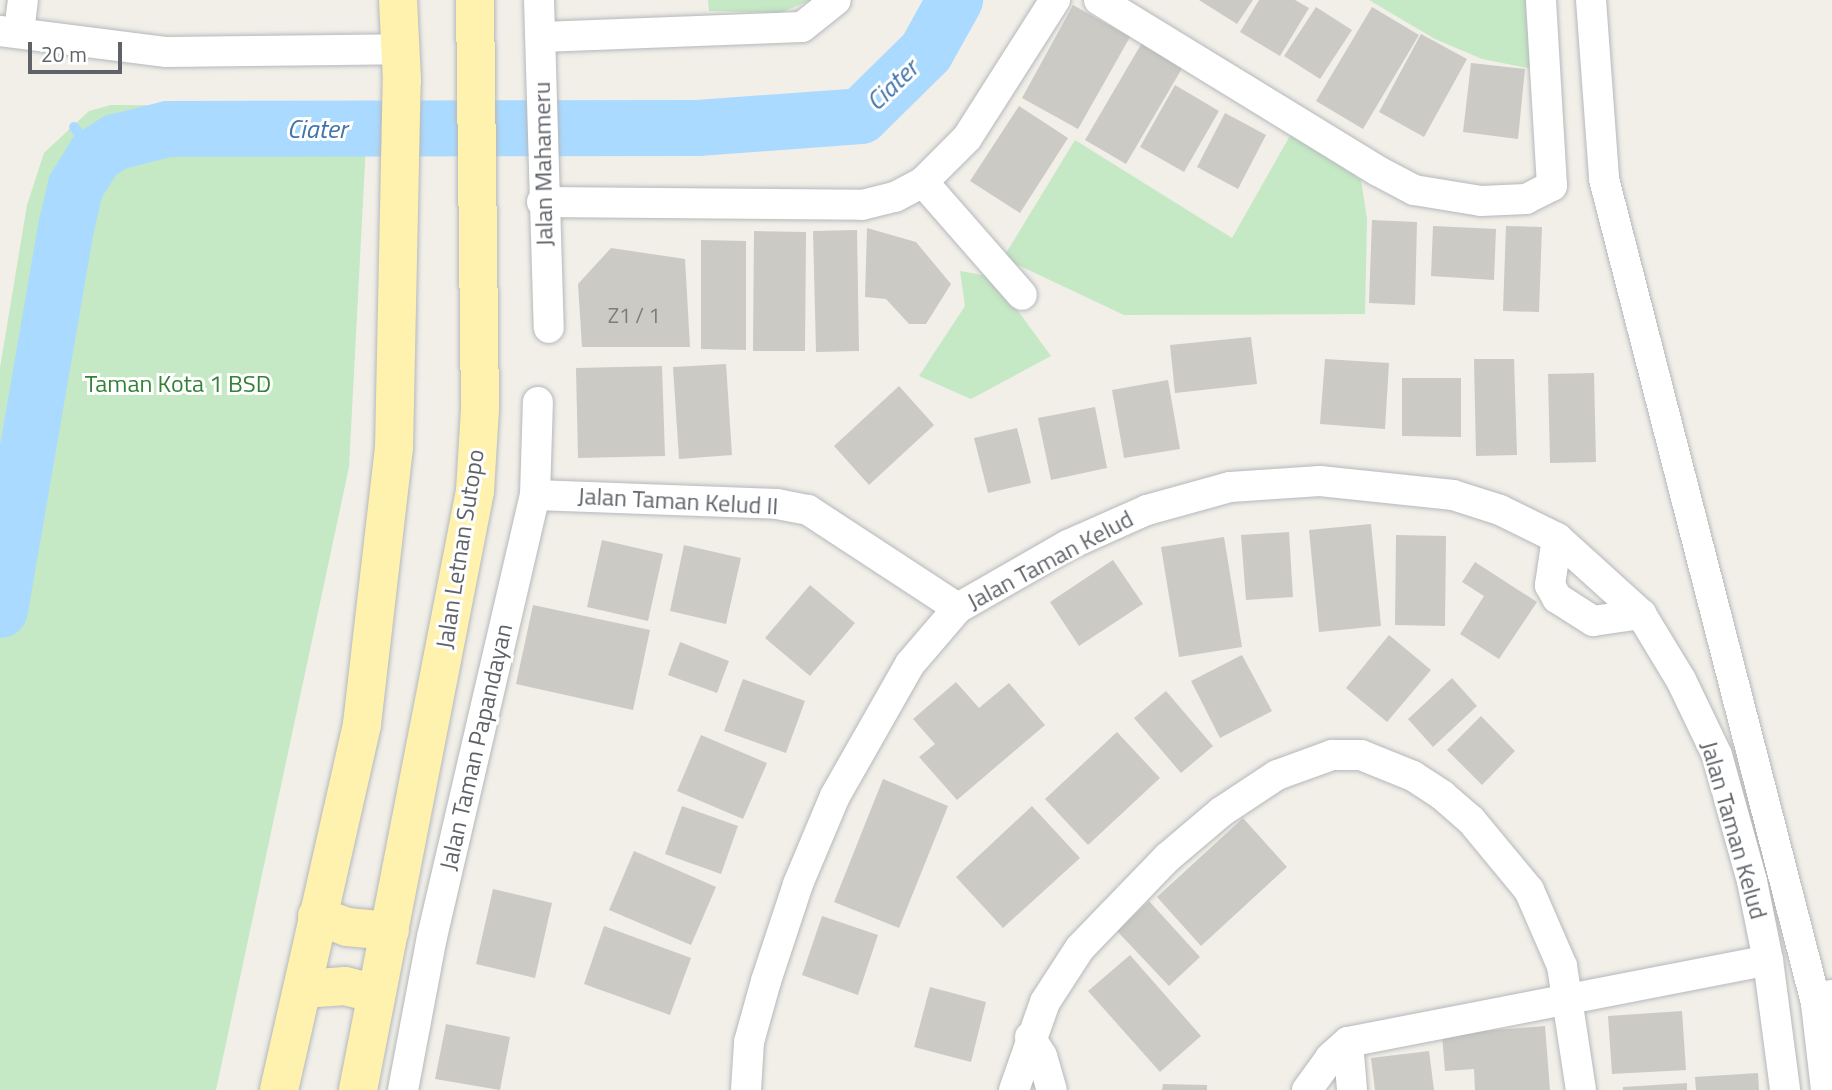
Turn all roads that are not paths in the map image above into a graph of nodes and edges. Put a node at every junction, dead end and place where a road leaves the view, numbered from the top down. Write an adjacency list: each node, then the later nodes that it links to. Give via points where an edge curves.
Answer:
1 (23, 0): 10 (street)
2 (398, 0): 12 (main road)
3 (475, 0): 23 (main road, Jalan Letnan Sutopo, via 479,212 475,491)
4 (539, 0): 11 (street, Jalan Mahameru)
5 (836, 0): 11 (street, via 802,27)
6 (1055, 0): 13 (street, via 967,138)
7 (1099, 0): 8 (street, via 1378,172 1414,190 1480,201 1526,199 1552,186)
8 (1541, 0)
9 (1591, 0): 27 (street, via 1604,179)
10 (9, 31): 12 (street, via 167,52)
11 (542, 37): 14 (street, Jalan Mahameru)
12 (401, 65): 22 (main road, via 394,448 364,711)
13 (923, 182): 14 (street, via 862,205); 15 (street)
14 (542, 202): 16 (street, Jalan Mahameru)
15 (1022, 295)
16 (549, 327)
17 (538, 402): 18 (street, Jalan Taman Papandayan)
18 (535, 495): 20 (street, Jalan Taman Kelud II, via 777,504 808,510); 33 (street, Jalan Taman Papandayan, via 432,937)
19 (1557, 538): 20 (street, Jalan Taman Kelud, via 1500,510 1452,495 1355,481 1230,487 1147,510 1068,545); 21 (street, Jalan Taman Kelud); 21 (street, via 1550,585 1557,598 1591,620)
20 (958, 608): 34 (street, Jalan Taman Kelud, via 910,664 835,796 798,884 766,981 749,1042)
21 (1641, 614): 24 (street, Jalan Taman Kelud, via 1681,680 1717,755 1752,881)
22 (317, 916): 23 (main road, via 347,927); 25 (main road)
23 (390, 931): 26 (main road, Jalan Letnan Sutopo)
24 (1768, 960): 28 (street); 40 (street, Jalan Taman Kelud)
25 (303, 989): 26 (main road, via 345,986); 31 (main road)
26 (376, 994): 32 (main road, Jalan Letnan Sutopo)
27 (1824, 999): 41 (street)
28 (1570, 1002): 29 (street, via 1551,934 1529,890 1471,820 1403,771 1361,755 1332,755 1277,775 1221,812 1168,857 1080,948 1045,1002); 30 (street); 39 (street)
29 (1030, 1037): 35 (street); 36 (street, via 1042,1056)
30 (1348, 1042): 37 (street, via 1329,1058); 38 (street)
31 (279, 1090)
32 (358, 1090)
33 (403, 1090)
34 (746, 1090)
35 (1014, 1090)
36 (1052, 1090)
37 (1307, 1090)
38 (1352, 1090)
39 (1581, 1090)
40 (1785, 1090)
41 (1826, 1090)

